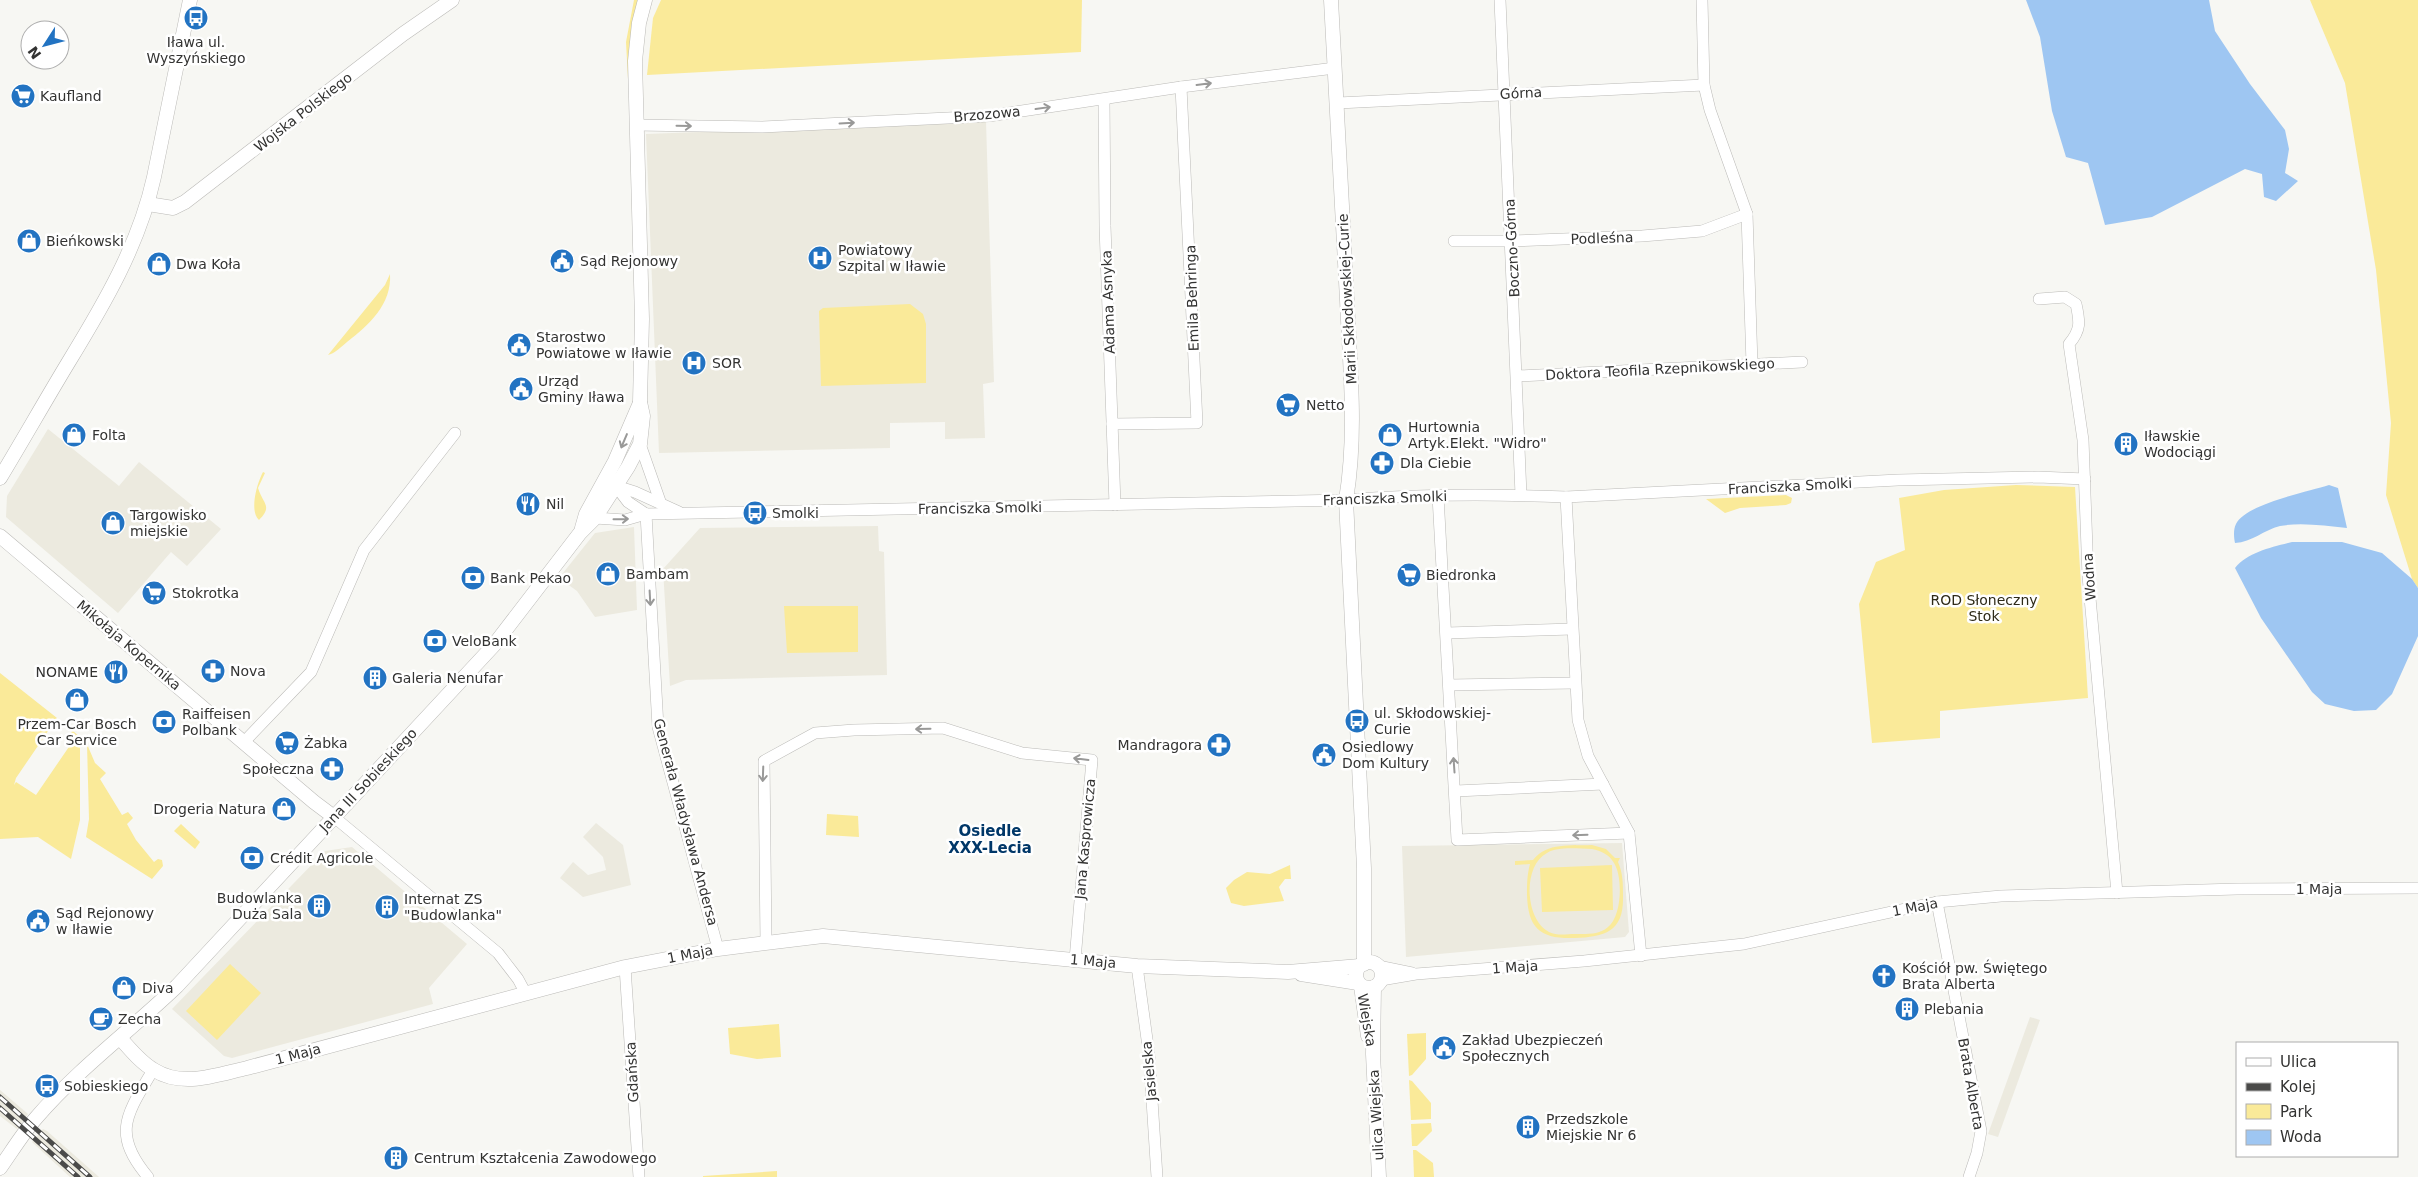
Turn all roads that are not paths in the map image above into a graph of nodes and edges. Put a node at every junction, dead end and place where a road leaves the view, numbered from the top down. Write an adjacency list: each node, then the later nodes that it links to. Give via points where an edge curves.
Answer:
1 (190, 0): 14 (street)
2 (452, 0): 14 (street, Wojska Polskiego, via 185,202 173,208)
3 (645, 0): 13 (street, via 634,61)
4 (1331, 0): 7 (street, Marii Skłodowskiej-Curie)
5 (1500, 0): 10 (street, Boczno-Górna)
6 (1702, 0): 8 (street)
7 (1336, 68): 9 (street, Brzozowa, one-way to 7); 12 (street, Marii Skłodowskiej-Curie)
8 (1704, 86): 10 (street, Górna); 15 (street)
9 (1181, 87): 11 (street, Brzozowa); 23 (street, Emila Behringa, via 1197,423)
10 (1504, 94): 12 (street, Górna); 17 (street, Boczno-Górna)
11 (1104, 100): 13 (street, Brzozowa, one-way to 11, via 762,127 990,116); 23 (street, Adama Asnyka)
12 (1338, 103): 32 (street, Marii Skłodowskiej-Curie, via 1352,402 1352,466)
13 (636, 125): 22 (street, via 642,319)
14 (148, 204): 26 (street, via 106,302)
15 (1747, 214): 17 (street, Podleśna, via 1702,231); 20 (street)
16 (1454, 241): 17 (street, Podleśna)
17 (1512, 241): 21 (street, Boczno-Górna)
18 (2039, 299): 27 (street, Wodna, via 2066,298 2076,304 2078,334 2069,344 2083,440)
19 (1802, 362): 20 (street, Doktora Teofila Rzepnikowskiego)
20 (1752, 364): 21 (street, Doktora Teofila Rzepnikowskiego)
21 (1517, 376): 29 (street, Boczno-Górna)
22 (640, 402): 25 (street, via 643,416); 28 (street, one-way to 28)
23 (1112, 424): 34 (street, Adama Asnyka)
24 (455, 434): 44 (street, via 364,550 311,672)
25 (640, 444): 28 (street); 33 (street)
26 (0, 478)
27 (2085, 479): 31 (street, Franciszka Smolki, via 1898,480); 50 (street, Wodna, via 2088,576)
28 (611, 483): 33 (street, Franciszka Smolki); 35 (street, via 628,502); 37 (street, Jana III Sobieskiego); 38 (street, Jana III Sobieskiego, via 586,514)
29 (1521, 495): 30 (street, Franciszka Smolki); 31 (street, Franciszka Smolki)
30 (1438, 496): 32 (street, Franciszka Smolki); 41 (street)
31 (1566, 497): 40 (street)
32 (1346, 500): 34 (street, Franciszka Smolki); 56 (street, Marii Skłodowskiej-Curie, via 1364,868 1372,903)
33 (661, 504): 36 (street, Franciszka Smolki)
34 (1115, 505): 36 (street, Franciszka Smolki)
35 (646, 514): 36 (street, Franciszka Smolki); 37 (street, Franciszka Smolki, one-way to 35, via 625,520); 53 (street, Generała Władysława Andersa, one-way to 53, via 658,727)
36 (685, 514)
37 (595, 518): 38 (street, Jana III Sobieskiego)
38 (580, 533): 47 (street, Jana III Sobieskiego, via 494,645)
39 (0, 536): 44 (street, Mikołaja Kopernika)
40 (1572, 629): 41 (street); 42 (street)
41 (1447, 633): 43 (street)
42 (1575, 683): 43 (street); 45 (street, via 1582,738)
43 (1449, 685): 46 (street, one-way to 43)
44 (244, 742): 47 (street, Mikołaja Kopernika)
45 (1603, 784): 46 (street); 48 (street)
46 (1456, 791): 48 (street, one-way to 46, via 1457,840)
47 (334, 817): 62 (street, Mikołaja Kopernika, via 498,953); 63 (street, Jana III Sobieskiego, via 176,986)
48 (1629, 833): 54 (street)
49 (2418, 888): 50 (street, 1 Maja)
50 (2117, 893): 51 (street, 1 Maja, via 2001,896)
51 (1937, 902): 54 (street, 1 Maja, via 1744,944); 71 (street, Brata Alberta, via 1981,1131)
52 (766, 942): 53 (street, 1 Maja); 55 (street, 1 Maja, via 840,936); 55 (street, Jana Kasprowicza, one-way to 52, via 1092,760 1022,753 944,728 815,733 764,761)
53 (718, 949): 58 (street, 1 Maja)
54 (1641, 956): 60 (street, 1 Maja)
55 (1075, 960): 57 (street, 1 Maja)
56 (1369, 965): 59 (street, 1 Maja); 60 (street, 1 Maja); 61 (street, via 1356,974); 61 (street, via 1382,976)
57 (1137, 966): 59 (street, 1 Maja); 69 (street, Jasielska, via 1149,1054)
58 (625, 967): 62 (street, 1 Maja); 68 (street, Gdańska)
59 (1288, 972): 61 (street, 1 Maja)
60 (1416, 974): 61 (street, 1 Maja)
61 (1369, 984): 64 (street, Wiejska)
62 (525, 992): 65 (street, 1 Maja, via 210,1076 186,1080)
63 (120, 1038): 65 (street, 1 Maja); 66 (street, Jana III Sobieskiego, via 84,1068 36,1118)
64 (1373, 1054): 70 (street, ulica Wiejska)
65 (152, 1070): 67 (street, via 132,1107 125,1135 132,1156)
66 (0, 1168)
67 (148, 1177)
68 (639, 1177)
69 (1157, 1177)
70 (1380, 1177)
71 (1969, 1177)

